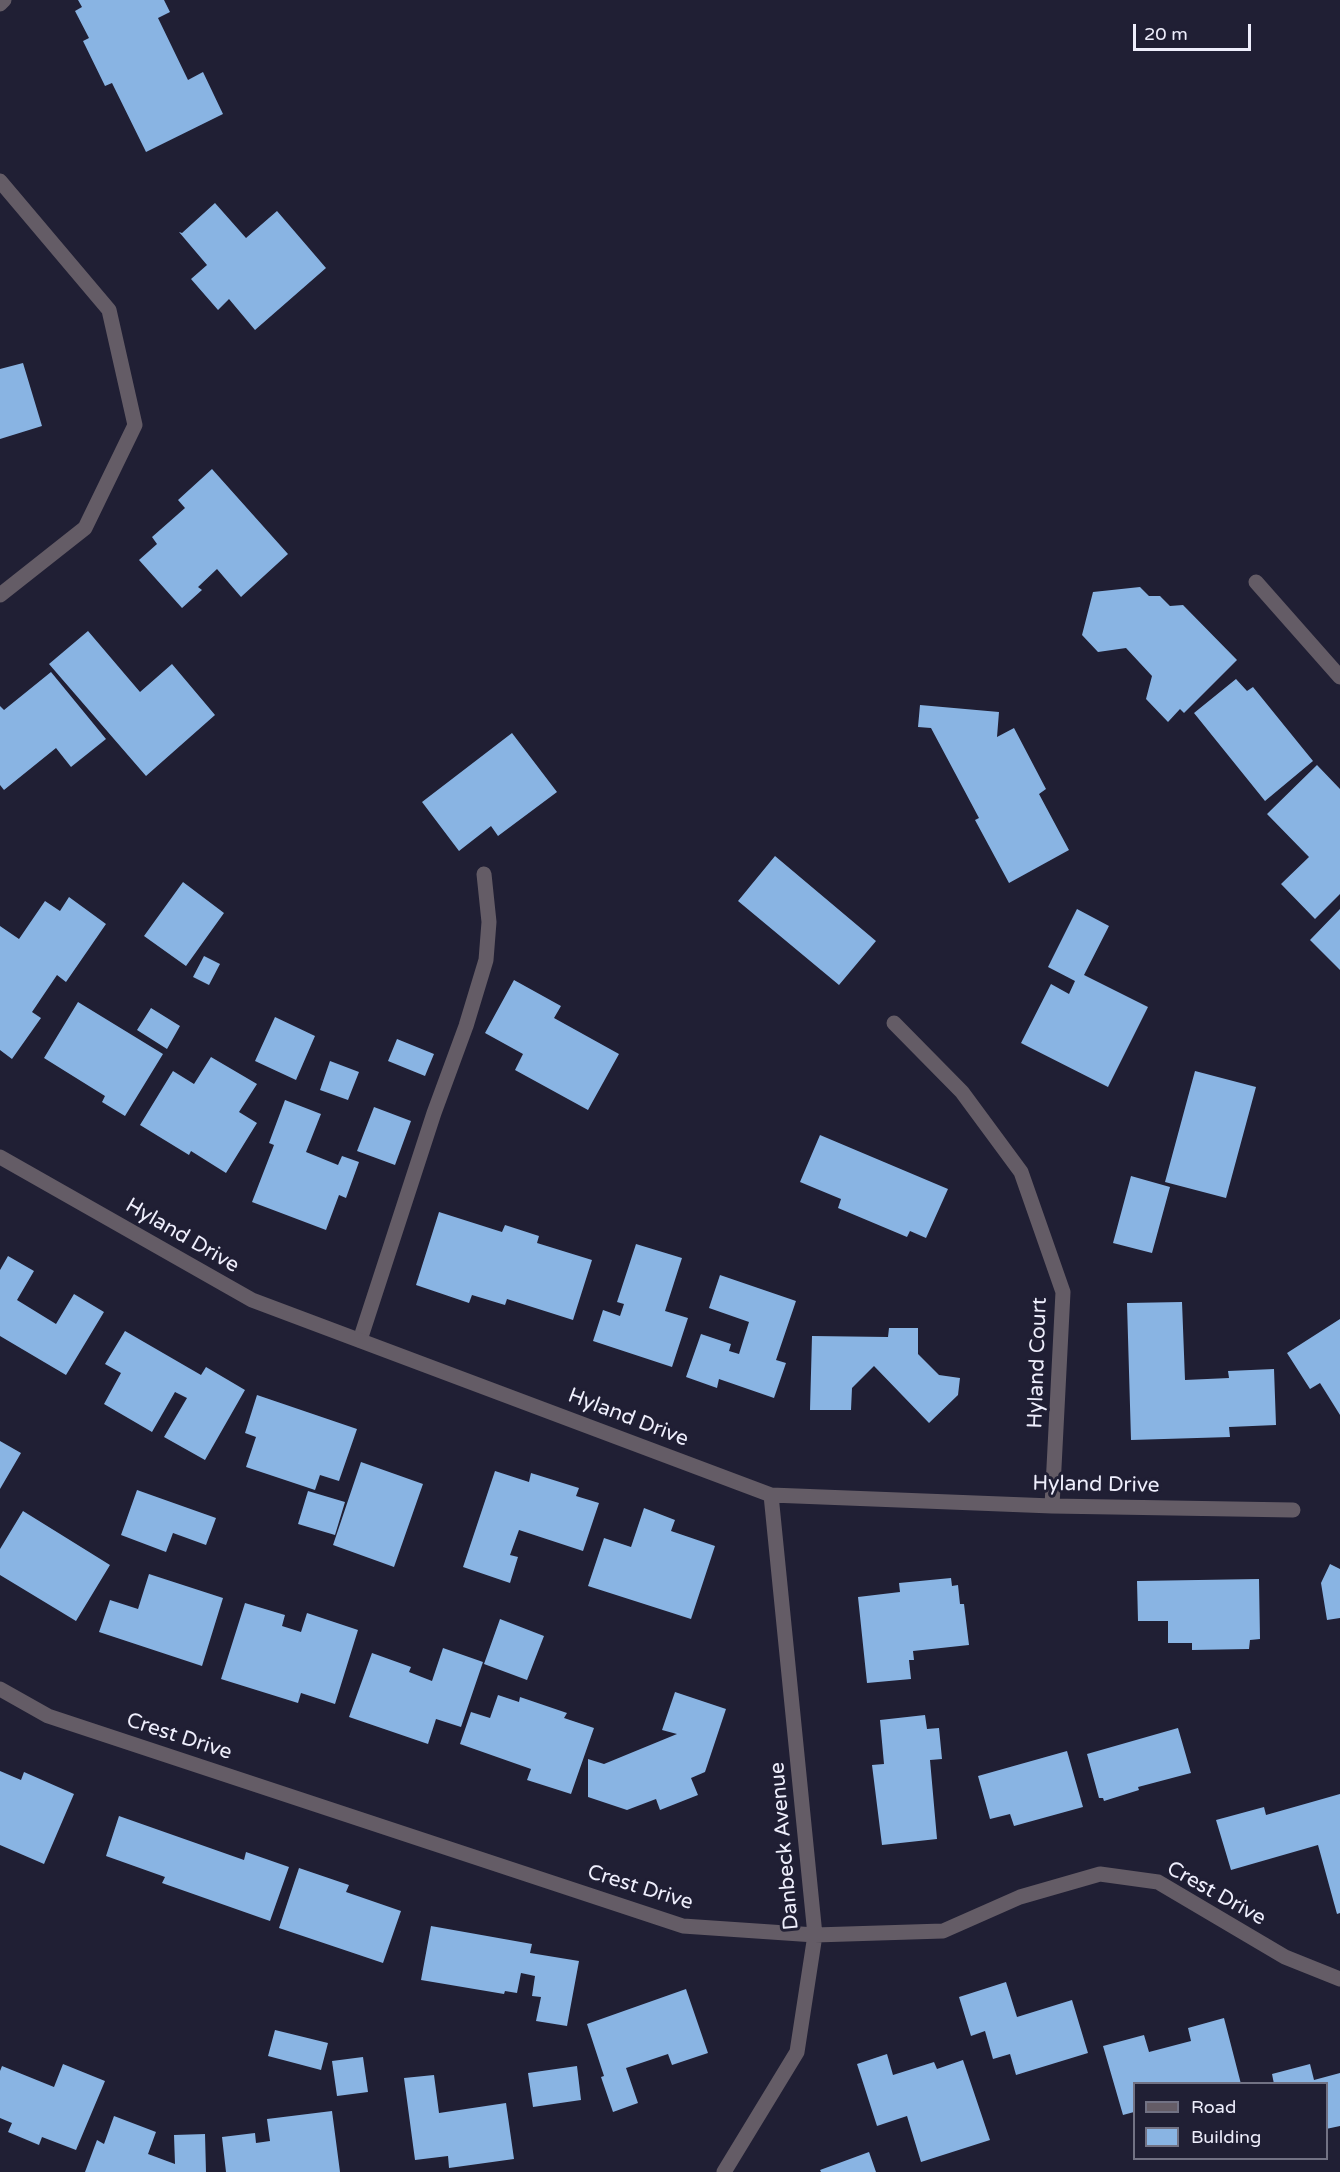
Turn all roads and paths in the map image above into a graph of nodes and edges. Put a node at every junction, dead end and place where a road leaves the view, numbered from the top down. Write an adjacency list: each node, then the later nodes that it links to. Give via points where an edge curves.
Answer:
1 (4, 0): 2 (street)
2 (0, 4)
3 (0, 181): 5 (street, via 109,310 135,425 85,528)
4 (1256, 582): 6 (street)
5 (0, 595)
6 (1340, 677)
7 (484, 874): 10 (street, via 489,922 486,960)
8 (894, 1023): 12 (street, Hyland Court, via 962,1092 1021,1172 1063,1292)
9 (0, 1157): 10 (street, Hyland Drive, via 252,1300)
10 (360, 1340): 11 (street, Hyland Drive)
11 (771, 1494): 12 (street, Hyland Drive); 15 (street, Danbeck Avenue)
12 (1052, 1506): 13 (street, Hyland Drive)
13 (1293, 1510)
14 (0, 1689): 15 (street, Crest Drive, via 48,1716 683,1926)
15 (815, 1935): 16 (street, Crest Drive, via 943,1931 1020,1898 1100,1874 1158,1882 1285,1957); 17 (street, Danbeck Avenue, via 797,2052)
16 (1340, 1979)
17 (724, 2172)

